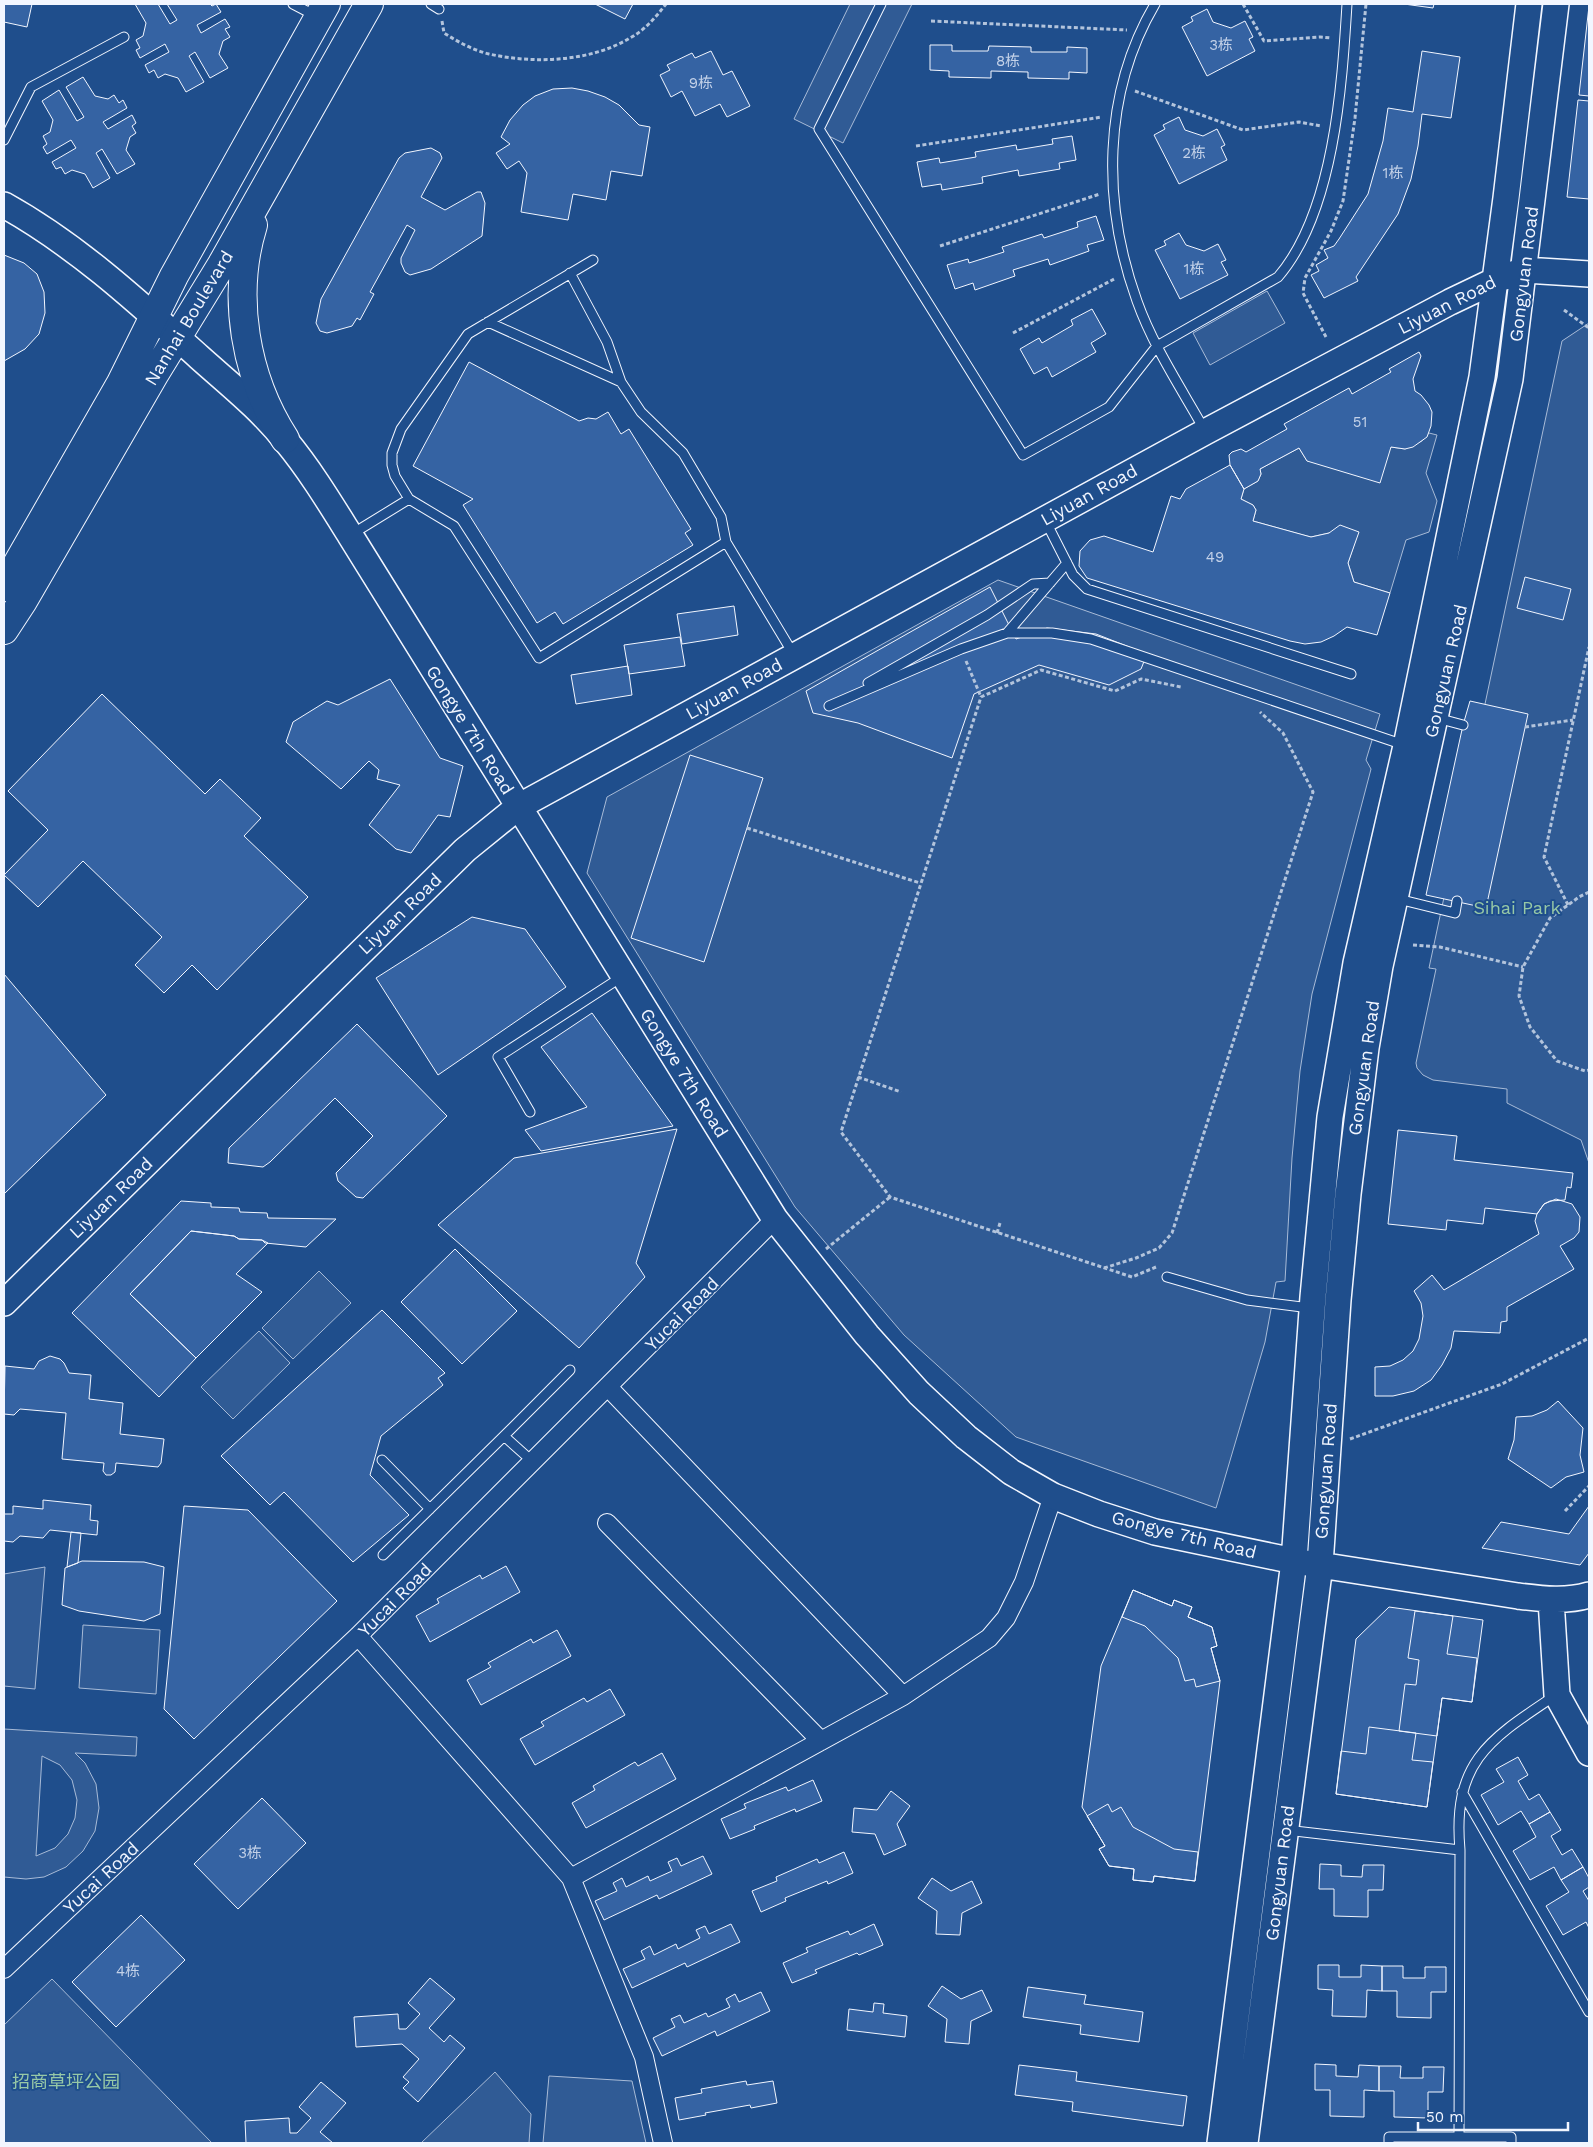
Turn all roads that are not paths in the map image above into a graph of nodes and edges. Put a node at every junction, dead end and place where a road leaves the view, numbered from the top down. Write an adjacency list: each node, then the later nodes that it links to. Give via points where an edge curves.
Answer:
1 (293, 4): 10 (lane)
2 (369, 4): 13 (main road, Nanhai Boulevard)
3 (431, 4): 9 (lane)
4 (880, 4): 23 (lane, via 819,129 1024,455 1109,407)
5 (1155, 4): 23 (lane, via 1129,58 1115,115 1112,150 1119,238 1137,302)
6 (1347, 4): 23 (lane, via 1334,128 1316,203 1290,262 1278,277)
7 (1529, 4): 19 (street, Gongyuan Road)
8 (1556, 4): 16 (street, Gongyuan Road)
9 (440, 9)
10 (322, 11): 20 (main road, Nanhai Boulevard)
11 (124, 37): 12 (lane, via 31,87)
12 (4, 140)
13 (262, 194): 22 (main road, Nanhai Boulevard); 26 (main road, via 247,242 244,332 252,368 265,402)
14 (4, 205): 20 (street, Gongye 7th Road, via 105,273)
15 (593, 260): 17 (lane)
16 (1524, 270): 18 (street, Liyuan Road); 19 (street, Liyuan Road); 40 (street, Gongyuan Road, via 1502,423)
17 (570, 274): 21 (lane); 24 (lane, via 607,342)
18 (1589, 274)
19 (1496, 280): 25 (street, Liyuan Road); 42 (street, Gongyuan Road)
20 (154, 316): 22 (street, Gongye 7th Road); 33 (main road, Nanhai Boulevard, via 121,383)
21 (488, 322): 24 (lane); 27 (lane, via 468,334 394,443 392,465)
22 (178, 338): 26 (street, Gongye 7th Road); 34 (main road, Nanhai Boulevard)
23 (1157, 346): 25 (lane)
24 (621, 382): 30 (lane, via 641,412 683,453 721,517)
25 (1205, 432): 28 (street, Liyuan Road)
26 (285, 439): 29 (street, Gongye 7th Road)
27 (408, 499): 29 (lane); 30 (lane, via 454,526 539,658)
28 (1045, 519): 31 (lane); 36 (street, Liyuan Road)
29 (350, 535): 43 (street, Gongye 7th Road)
30 (726, 542): 36 (lane)
31 (1067, 563): 32 (lane); 37 (lane, via 1078,582 1087,589)
32 (1050, 583): 35 (lane); 38 (lane, via 1033,584)
33 (4, 587)
34 (4, 630)
35 (1007, 633): 39 (lane, via 960,648); 42 (lane, via 1052,633 1091,639)
36 (794, 656): 43 (street, Liyuan Road)
37 (1351, 674)
38 (859, 688)
39 (829, 706)
40 (1436, 718): 41 (lane); 42 (street, Gongyuan Road)
41 (1463, 725)
42 (1417, 749): 44 (street, Gongyuan Road); 51 (street, Gongyuan Road, via 1356,963 1329,1126)
43 (518, 807): 46 (street, Gongye 7th Road); 50 (street, Liyuan Road, via 465,850)
44 (1395, 898): 45 (lane, via 1455,913); 62 (street, Gongyuan Road, via 1378,975 1354,1132 1338,1300)
45 (1457, 902)
46 (624, 976): 47 (lane, via 498,1057); 48 (street, Gongye 7th Road)
47 (530, 1112)
48 (775, 1218): 53 (street, Yucai Road); 57 (street, Gongye 7th Road, via 867,1335 919,1393 966,1437 1011,1472)
49 (1167, 1277): 51 (lane, via 1247,1300)
50 (4, 1303)
51 (1313, 1309): 61 (street, Gongyuan Road)
52 (570, 1370): 54 (lane)
53 (608, 1387): 56 (street, Yucai Road); 67 (street)
54 (504, 1436): 56 (lane); 58 (lane)
55 (382, 1460): 58 (lane)
56 (533, 1462): 65 (street, Yucai Road)
57 (1053, 1496): 61 (street, Gongye 7th Road, via 1155,1532); 67 (street, via 1024,1582 1006,1618 989,1638)
58 (430, 1509): 60 (lane)
59 (608, 1523): 68 (street)
60 (384, 1555)
61 (1294, 1561): 62 (street, Gongye 7th Road); 78 (street, Gongyuan Road)
62 (1320, 1565): 64 (street, Gongye 7th Road); 71 (street, Gongyuan Road)
63 (1589, 1595): 64 (street, Gongye 7th Road)
64 (1551, 1600): 66 (street)
65 (358, 1636): 73 (street); 74 (street, Yucai Road)
66 (1556, 1695): 69 (street); 70 (lane, via 1490,1742 1473,1765)
67 (903, 1696): 68 (street)
68 (821, 1741): 73 (street)
69 (1589, 1753)
70 (1462, 1792): 72 (lane, via 1457,1821); 75 (lane)
71 (1286, 1830): 72 (lane); 79 (street, Gongyuan Road)
72 (1460, 1850): 76 (lane)
73 (571, 1878): 77 (street, via 644,2057)
74 (4, 1969)
75 (1589, 2012)
76 (1459, 2137): 80 (lane, via 1389,2137); 81 (lane, via 1511,2137)
77 (663, 2143)
78 (1220, 2143)
79 (1245, 2143)
80 (1389, 2143)
81 (1511, 2143)

